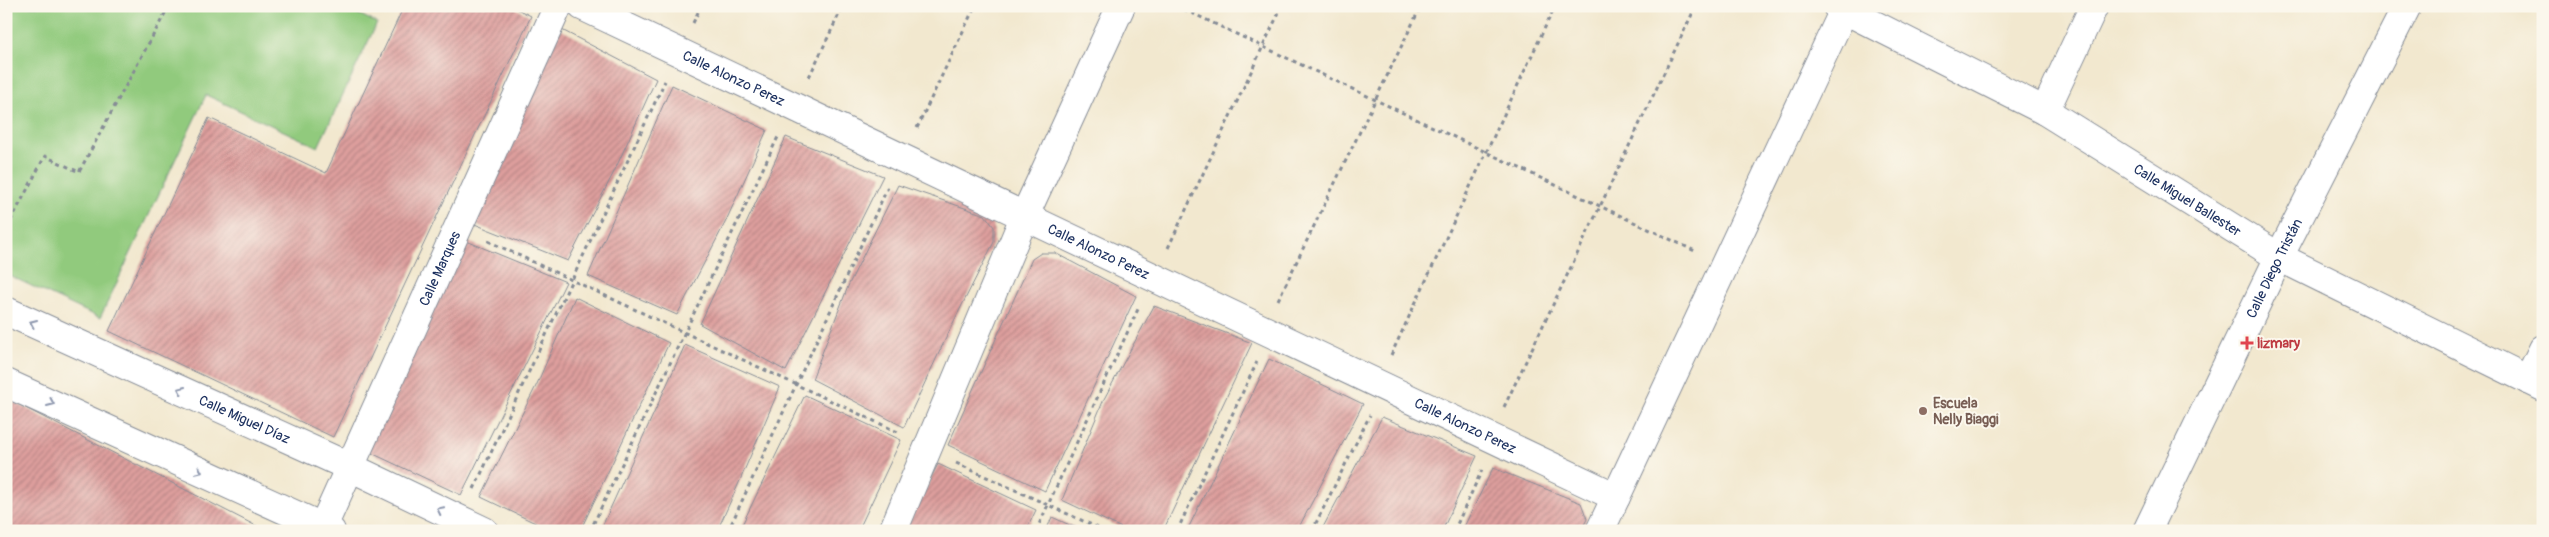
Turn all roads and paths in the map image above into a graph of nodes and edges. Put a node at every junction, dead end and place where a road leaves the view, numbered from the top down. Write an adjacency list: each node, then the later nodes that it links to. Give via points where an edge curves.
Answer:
1 (169, 6): 28 (path, via 79,172 45,156)
2 (558, 6): 49 (street, Calle Marques)
3 (582, 6): 27 (street, Calle Alonzo Perez)
4 (702, 6): 16 (path)
5 (843, 6): 18 (path)
6 (975, 6): 22 (path)
7 (1121, 6): 27 (street)
8 (1177, 6): 17 (path)
9 (1282, 6): 17 (path)
10 (1422, 6): 20 (path)
11 (1555, 6): 24 (path)
12 (1696, 6): 26 (path)
13 (2094, 6): 21 (street)
14 (2407, 6): 32 (street, Calle Diego Tristán)
15 (1840, 8): 21 (street, Calle Miguel Ballester); 51 (street)
16 (692, 25)
17 (1263, 47): 20 (path); 30 (path)
18 (809, 77)
19 (665, 80): 33 (path)
20 (1376, 100): 24 (path); 34 (path)
21 (2045, 111): 32 (street, Calle Miguel Ballester)
22 (915, 131)
23 (780, 133): 37 (path)
24 (1486, 152): 26 (path); 40 (path)
25 (892, 178): 43 (path)
26 (1600, 206): 31 (path); 44 (path)
27 (1025, 215): 51 (street, Calle Alonzo Perez); 57 (street)
28 (6, 225)
29 (483, 239): 33 (path)
30 (1167, 250)
31 (1696, 250)
32 (2279, 257): 42 (street, Calle Miguel Ballester); 64 (street, Calle Diego Tristán)
33 (572, 280): 37 (path); 50 (path)
34 (1278, 301)
35 (1140, 305): 52 (path)
36 (6, 311): 49 (street, Calle Miguel Díaz, one-way to 36)
37 (684, 333): 43 (path); 55 (path)
38 (2543, 349): 42 (street)
39 (1261, 353): 60 (path)
40 (1390, 356)
41 (6, 383): 53 (street, one-way to 53)
42 (2535, 384)
43 (796, 385): 46 (path); 56 (path)
44 (1504, 408)
45 (1373, 410): 61 (path)
46 (905, 435)
47 (952, 461): 52 (path)
48 (1486, 463): 62 (path)
49 (350, 467): 53 (street, Calle Marques); 54 (street, Calle Miguel Díaz, one-way to 49)
50 (471, 494)
51 (1616, 497): 63 (street)
52 (1048, 505): 58 (path); 59 (path)
53 (325, 529)
54 (484, 531)
55 (590, 531)
56 (728, 531)
57 (893, 531)
58 (1036, 531)
59 (1104, 531)
60 (1177, 531)
61 (1312, 531)
62 (1454, 531)
63 (1600, 531)
64 (2147, 531)

